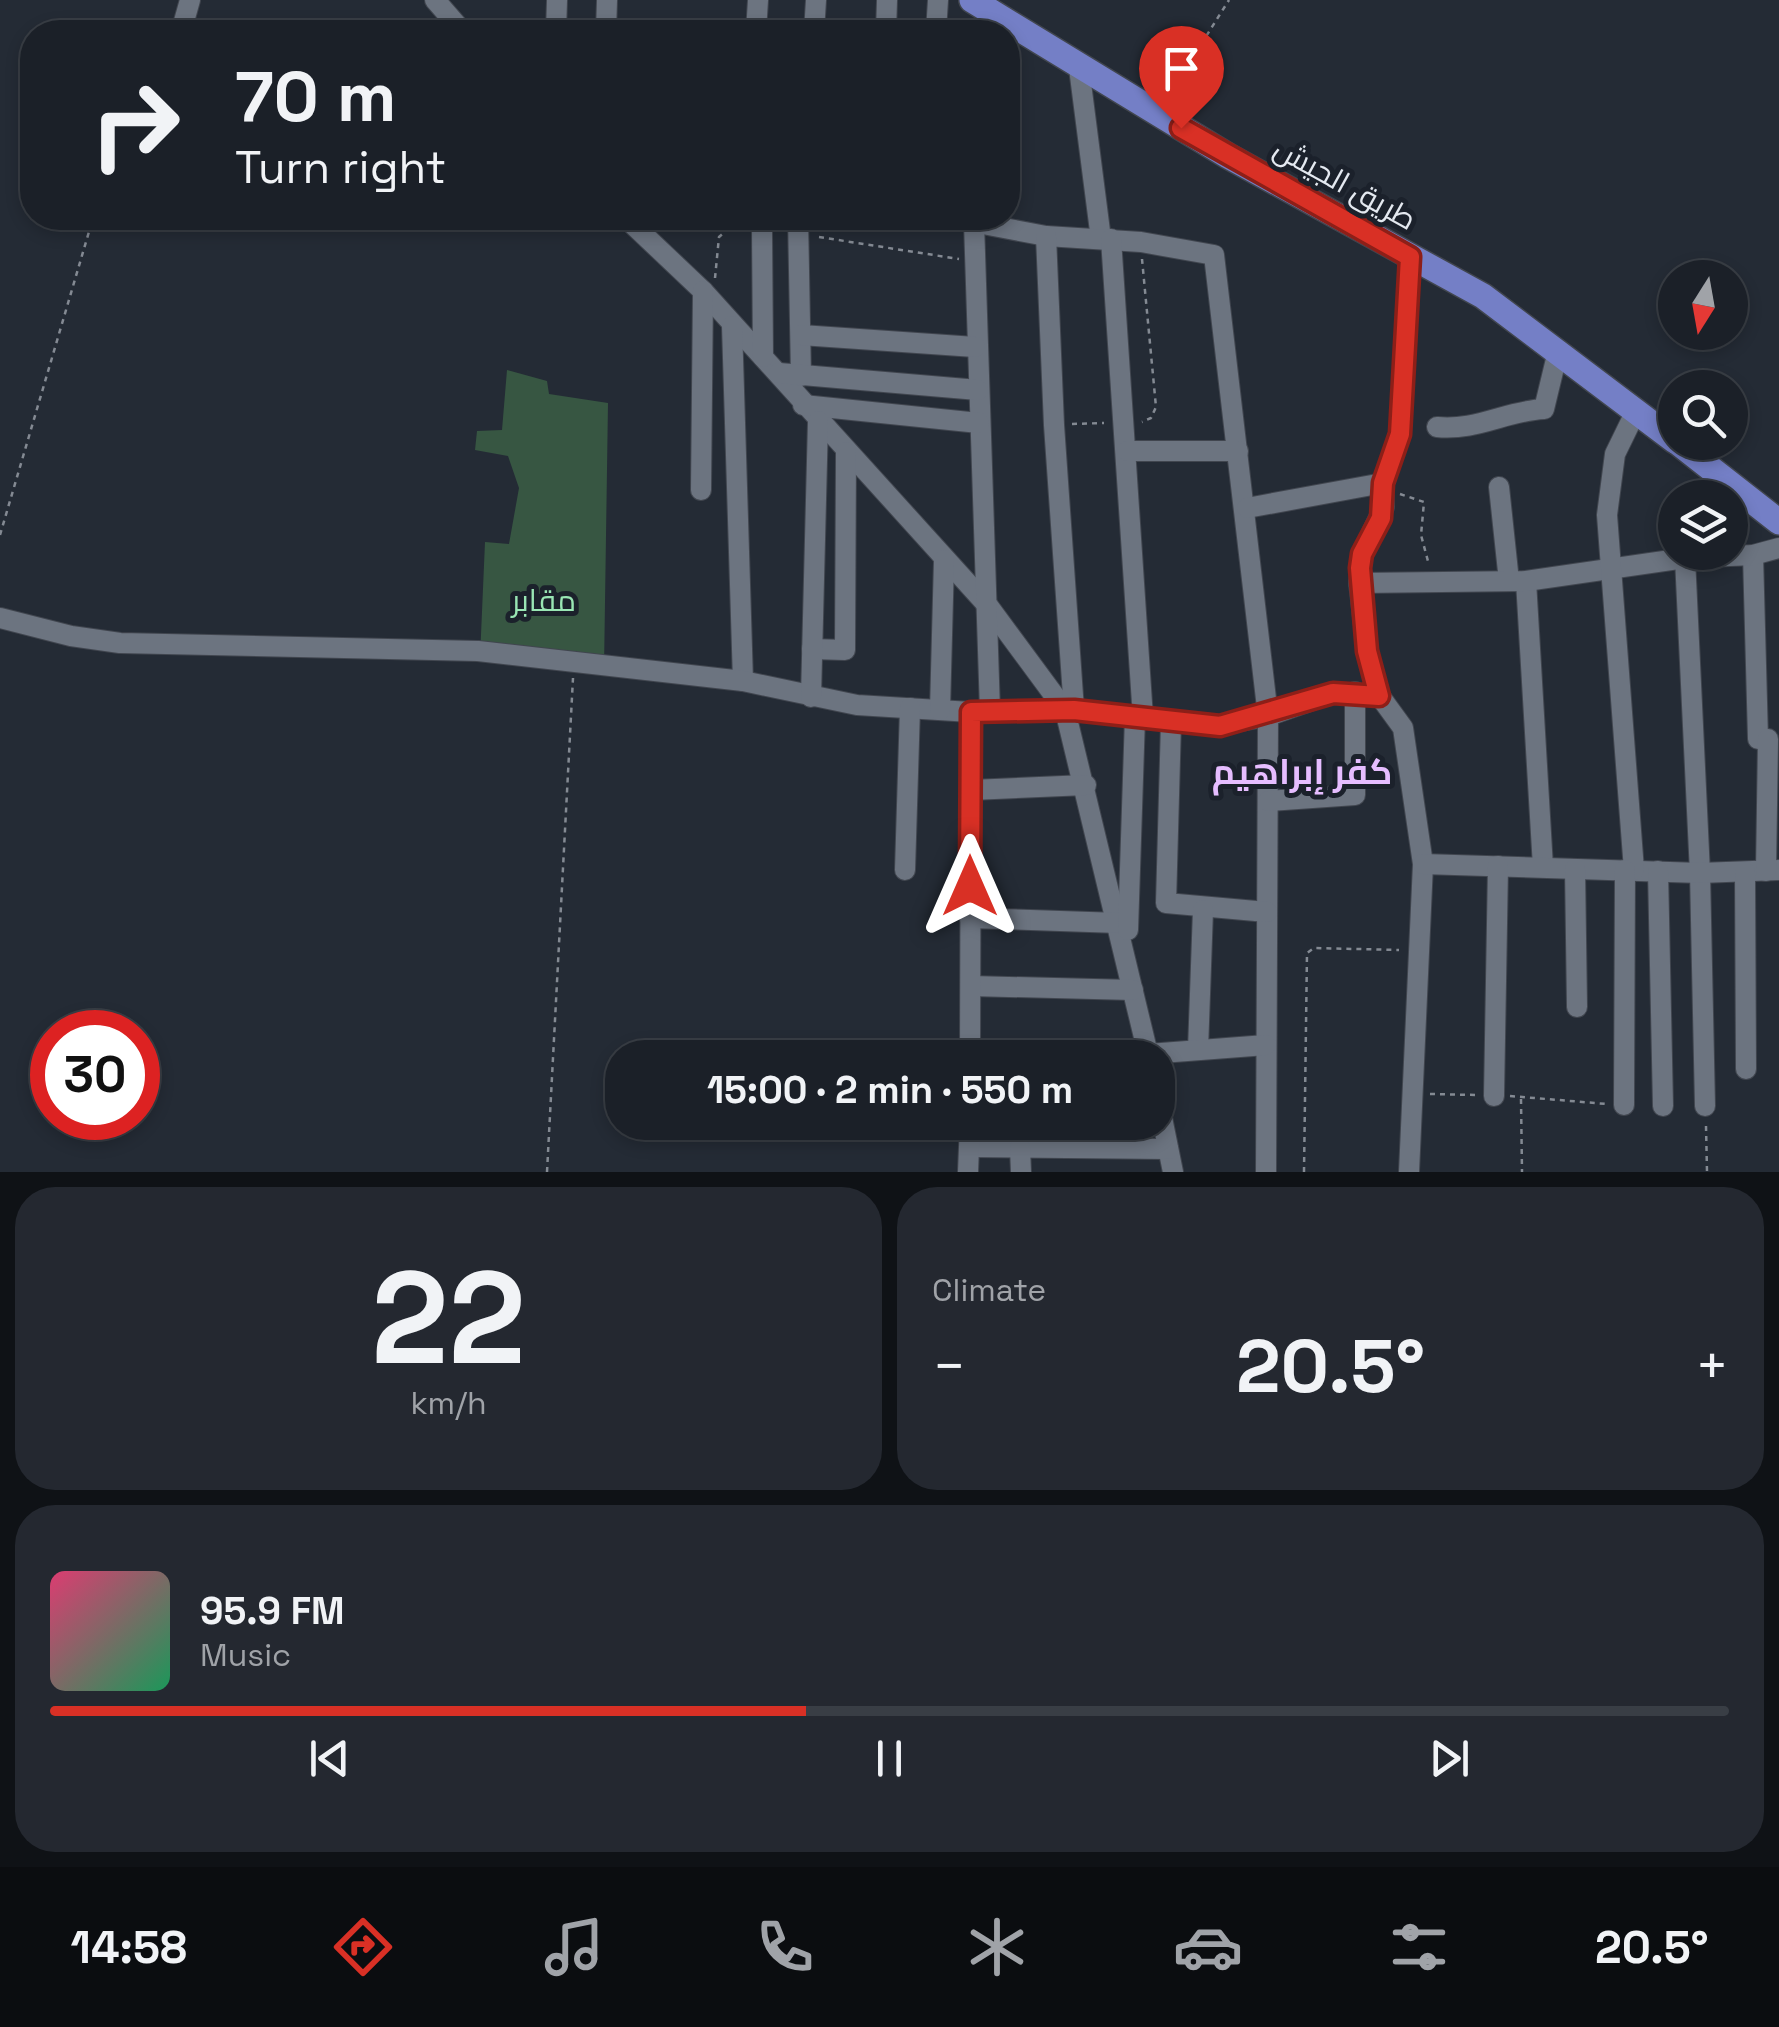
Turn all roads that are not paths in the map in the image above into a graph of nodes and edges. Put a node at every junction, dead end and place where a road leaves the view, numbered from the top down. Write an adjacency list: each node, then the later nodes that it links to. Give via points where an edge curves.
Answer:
1 (435, 0): 2 (street)
2 (452, 20)
3 (1020, 35): 4 (main road, طريق الجيش)
4 (1079, 68): 11 (street); 12 (main road, طريق الجيش)
5 (638, 230): 13 (street)
6 (762, 230): 18 (street)
7 (798, 230): 15 (street)
8 (981, 230): 16 (street)
9 (1019, 230): 10 (street)
10 (1046, 236): 11 (street); 54 (street)
11 (1106, 239): 27 (street); 28 (street, via 1213,253)
12 (1410, 257): 17 (main road, طريق الجيش, via 1482,296); 32 (street, via 1400,434)
13 (709, 298): 14 (street); 33 (street)
14 (732, 326): 18 (street); 48 (street)
15 (802, 335): 16 (street); 20 (street)
16 (976, 347): 21 (street)
17 (1558, 351): 22 (main road, طريق الجيش); 25 (street, via 1546,408 1474,427)
18 (763, 357): 19 (street)
19 (779, 373): 20 (street); 23 (street)
20 (801, 376): 21 (street)
21 (978, 390): 24 (street)
22 (1636, 410): 26 (main road, طريق الجيش); 41 (street, via 1609,476)
23 (810, 413): 24 (street); 29 (street); 47 (street)
24 (980, 423): 45 (street)
25 (1437, 427)
26 (1658, 428)
27 (1126, 451): 28 (street); 57 (street)
28 (1238, 451): 34 (street)
29 (846, 452): 39 (street); 47 (street, via 844,650)
30 (1699, 460): 35 (main road, طريق الجيش)
31 (1500, 487): 43 (street)
32 (1383, 488): 34 (street); 44 (street, via 1381,518 1362,554)
33 (701, 490)
34 (1247, 508): 56 (street)
35 (1779, 522)
36 (1778, 550): 38 (street)
37 (1748, 555): 38 (street)
38 (1753, 555): 69 (street)
39 (944, 560): 45 (street); 53 (street)
40 (1658, 562): 41 (street)
41 (1611, 570): 43 (street); 67 (street)
42 (1686, 570): 70 (street)
43 (1518, 581): 44 (street); 64 (street)
44 (1359, 584): 50 (street)
45 (989, 607): 54 (street); 55 (street)
46 (0, 618): 48 (street, via 120,642 478,651)
47 (812, 649): 51 (street)
48 (743, 681): 51 (street)
49 (1354, 692): 50 (street); 56 (street); 61 (street, via 1356,796)
50 (1379, 696): 62 (street, via 1403,728)
51 (811, 697): 52 (street)
52 (910, 708): 53 (street); 66 (street)
53 (940, 710): 55 (street)
54 (1070, 710): 55 (street); 57 (street); 59 (street)
55 (980, 712): 60 (street)
56 (1268, 716): 58 (street, via 1220,726); 61 (street)
57 (1139, 718): 58 (street); 75 (street)
58 (1171, 722): 71 (street, via 1166,904)
59 (1086, 785): 60 (street); 74 (street)
60 (971, 790): 73 (street)
61 (1268, 801): 72 (street)
62 (1423, 864): 63 (street); 98 (street)
63 (1498, 866): 64 (street); 85 (street)
64 (1542, 867): 65 (street)
65 (1574, 869): 67 (street); 78 (street)
66 (905, 870)
67 (1629, 870): 68 (street); 86 (street)
68 (1658, 871): 70 (street); 87 (street)
69 (1764, 871): 70 (street); 84 (street)
70 (1700, 873): 88 (street)
71 (1203, 910): 72 (street); 82 (street)
72 (1267, 912): 81 (street)
73 (970, 918): 74 (street); 76 (street)
74 (1119, 923): 75 (street)
75 (1126, 954): 77 (street)
76 (971, 986): 77 (street); 79 (street)
77 (1133, 990): 80 (street)
78 (1577, 1007)
79 (970, 1040)
80 (1144, 1040)
81 (1266, 1045): 82 (street); 97 (street)
82 (1198, 1050): 83 (street)
83 (1175, 1053)
84 (1746, 1069)
85 (1494, 1096)
86 (1624, 1105)
87 (1664, 1106)
88 (1705, 1106)
89 (970, 1140): 91 (street)
90 (1166, 1140): 93 (street)
91 (970, 1148): 92 (street); 94 (street)
92 (1020, 1148): 93 (street); 95 (street)
93 (1168, 1149): 96 (street)
94 (968, 1172)
95 (1020, 1172)
96 (1173, 1172)
97 (1266, 1172)
98 (1409, 1172)

